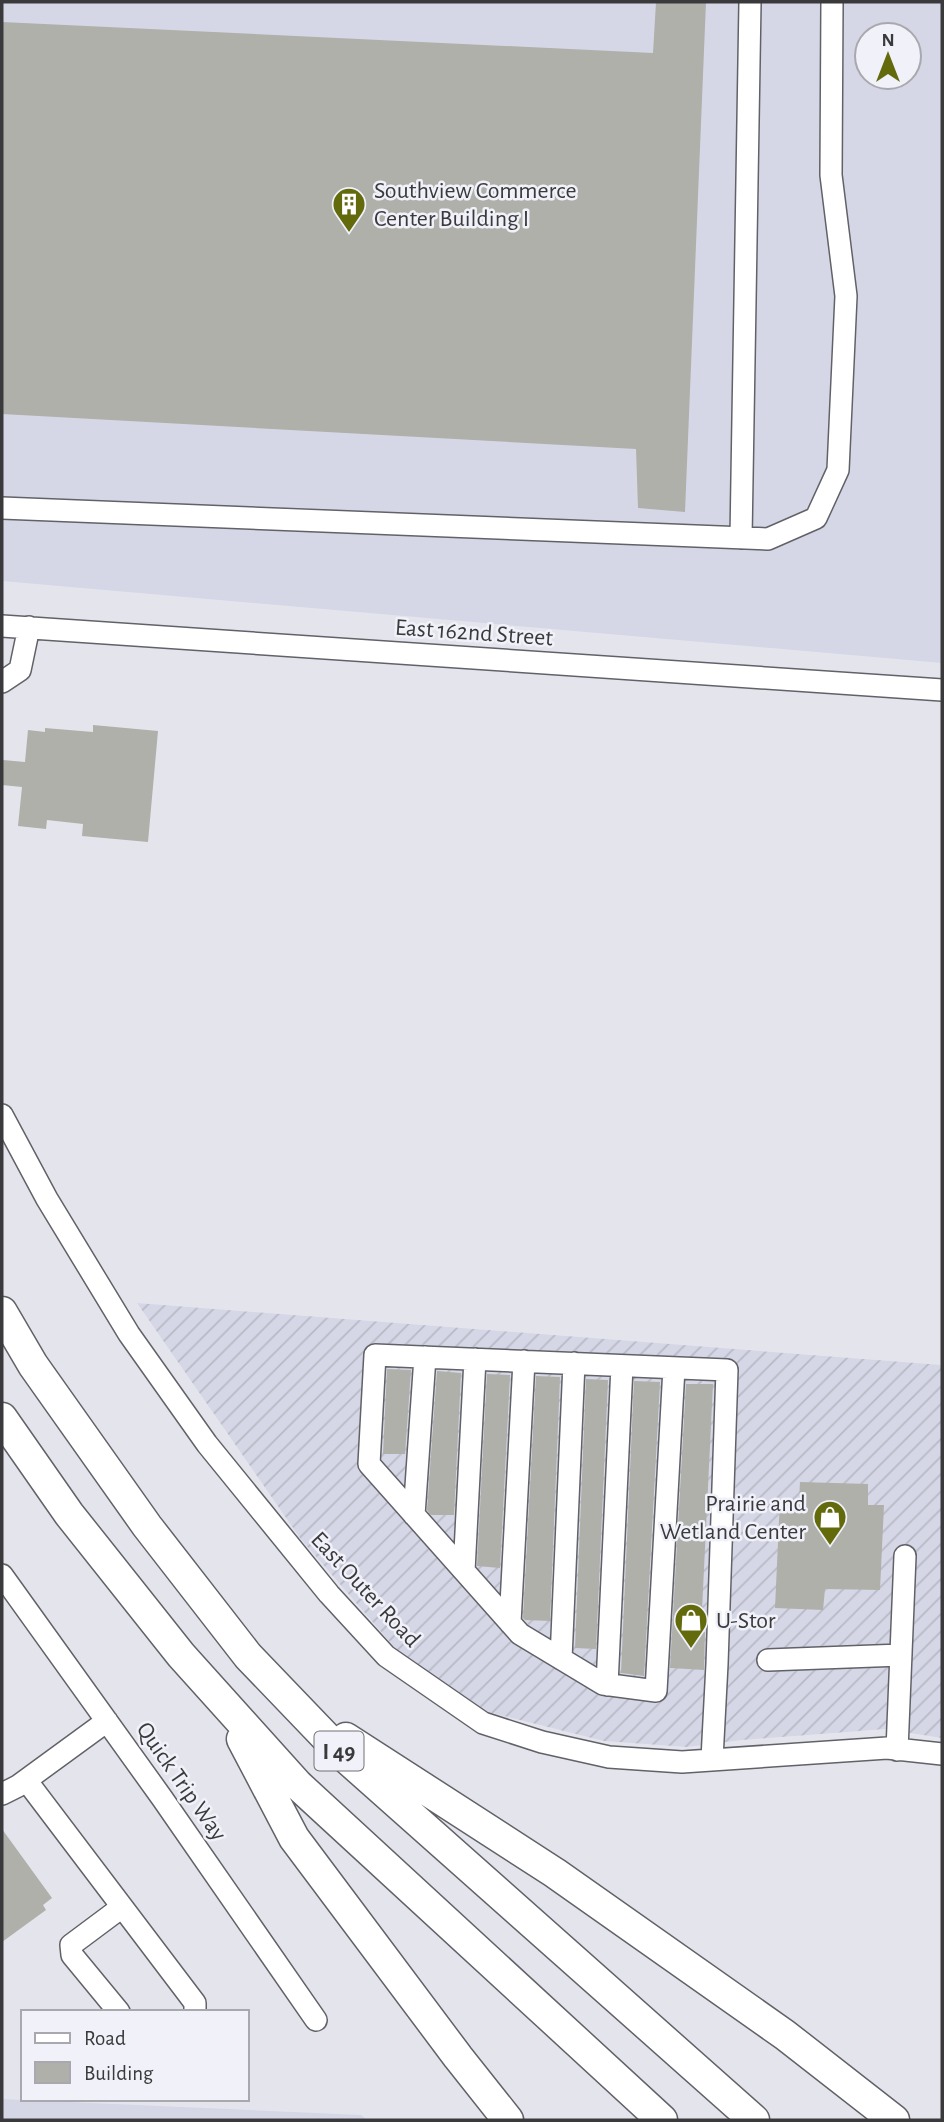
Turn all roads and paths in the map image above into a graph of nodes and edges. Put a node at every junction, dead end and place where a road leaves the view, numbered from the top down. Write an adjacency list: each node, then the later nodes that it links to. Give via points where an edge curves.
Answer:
1 (750, 2): 4 (street)
2 (832, 2): 4 (street, via 831,175 846,296 838,470 816,519 768,539)
3 (2, 508): 4 (street)
4 (741, 538)
5 (2, 626): 6 (street, East 162nd Street)
6 (29, 627): 7 (street, via 20,670); 8 (street, East 162nd Street)
7 (2, 682)
8 (942, 690)
9 (2, 1115): 32 (street, East Outer Road, via 129,1334 207,1444 329,1594 386,1656 483,1723 542,1742 609,1757 682,1762)
10 (2, 1312): 28 (highway, I 49, via 33,1365 147,1526 248,1656)
11 (425, 1357): 12 (street); 18 (street); 18 (street, via 375,1355 369,1464)
12 (475, 1359): 13 (street); 20 (street)
13 (524, 1361): 14 (street); 22 (street)
14 (574, 1363): 15 (street); 24 (street)
15 (622, 1366): 16 (street); 26 (street)
16 (674, 1368): 26 (street, via 656,1691); 32 (street, via 727,1370)
17 (2, 1418): 27 (highway, I 49, via 69,1514)
18 (414, 1515): 20 (street)
19 (905, 1556): 23 (street)
20 (464, 1571): 22 (street)
21 (2, 1575): 29 (street, Quick Trip Way)
22 (510, 1623): 24 (street)
23 (901, 1654): 25 (street); 30 (street)
24 (561, 1659): 26 (street)
25 (768, 1660)
26 (607, 1685)
27 (223, 1702): 39 (highway, via 293,1838); 40 (highway, I 49, via 298,1785)
28 (296, 1706): 41 (highway, I 49, via 344,1756); 42 (highway, via 555,1872 785,2035)
29 (107, 1721): 33 (street); 38 (street, Quick Trip Way)
30 (897, 1750): 31 (street, East Outer Road); 32 (street, East Outer Road)
31 (942, 1754)
32 (712, 1759)
33 (26, 1780): 34 (street); 35 (street)
34 (2, 1794)
35 (122, 1907): 36 (street, via 71,1945 72,1955); 37 (street, via 195,2003)
36 (117, 2010)
37 (195, 2010)
38 (316, 2020)
39 (508, 2120)
40 (662, 2120)
41 (754, 2120)
42 (894, 2120)

